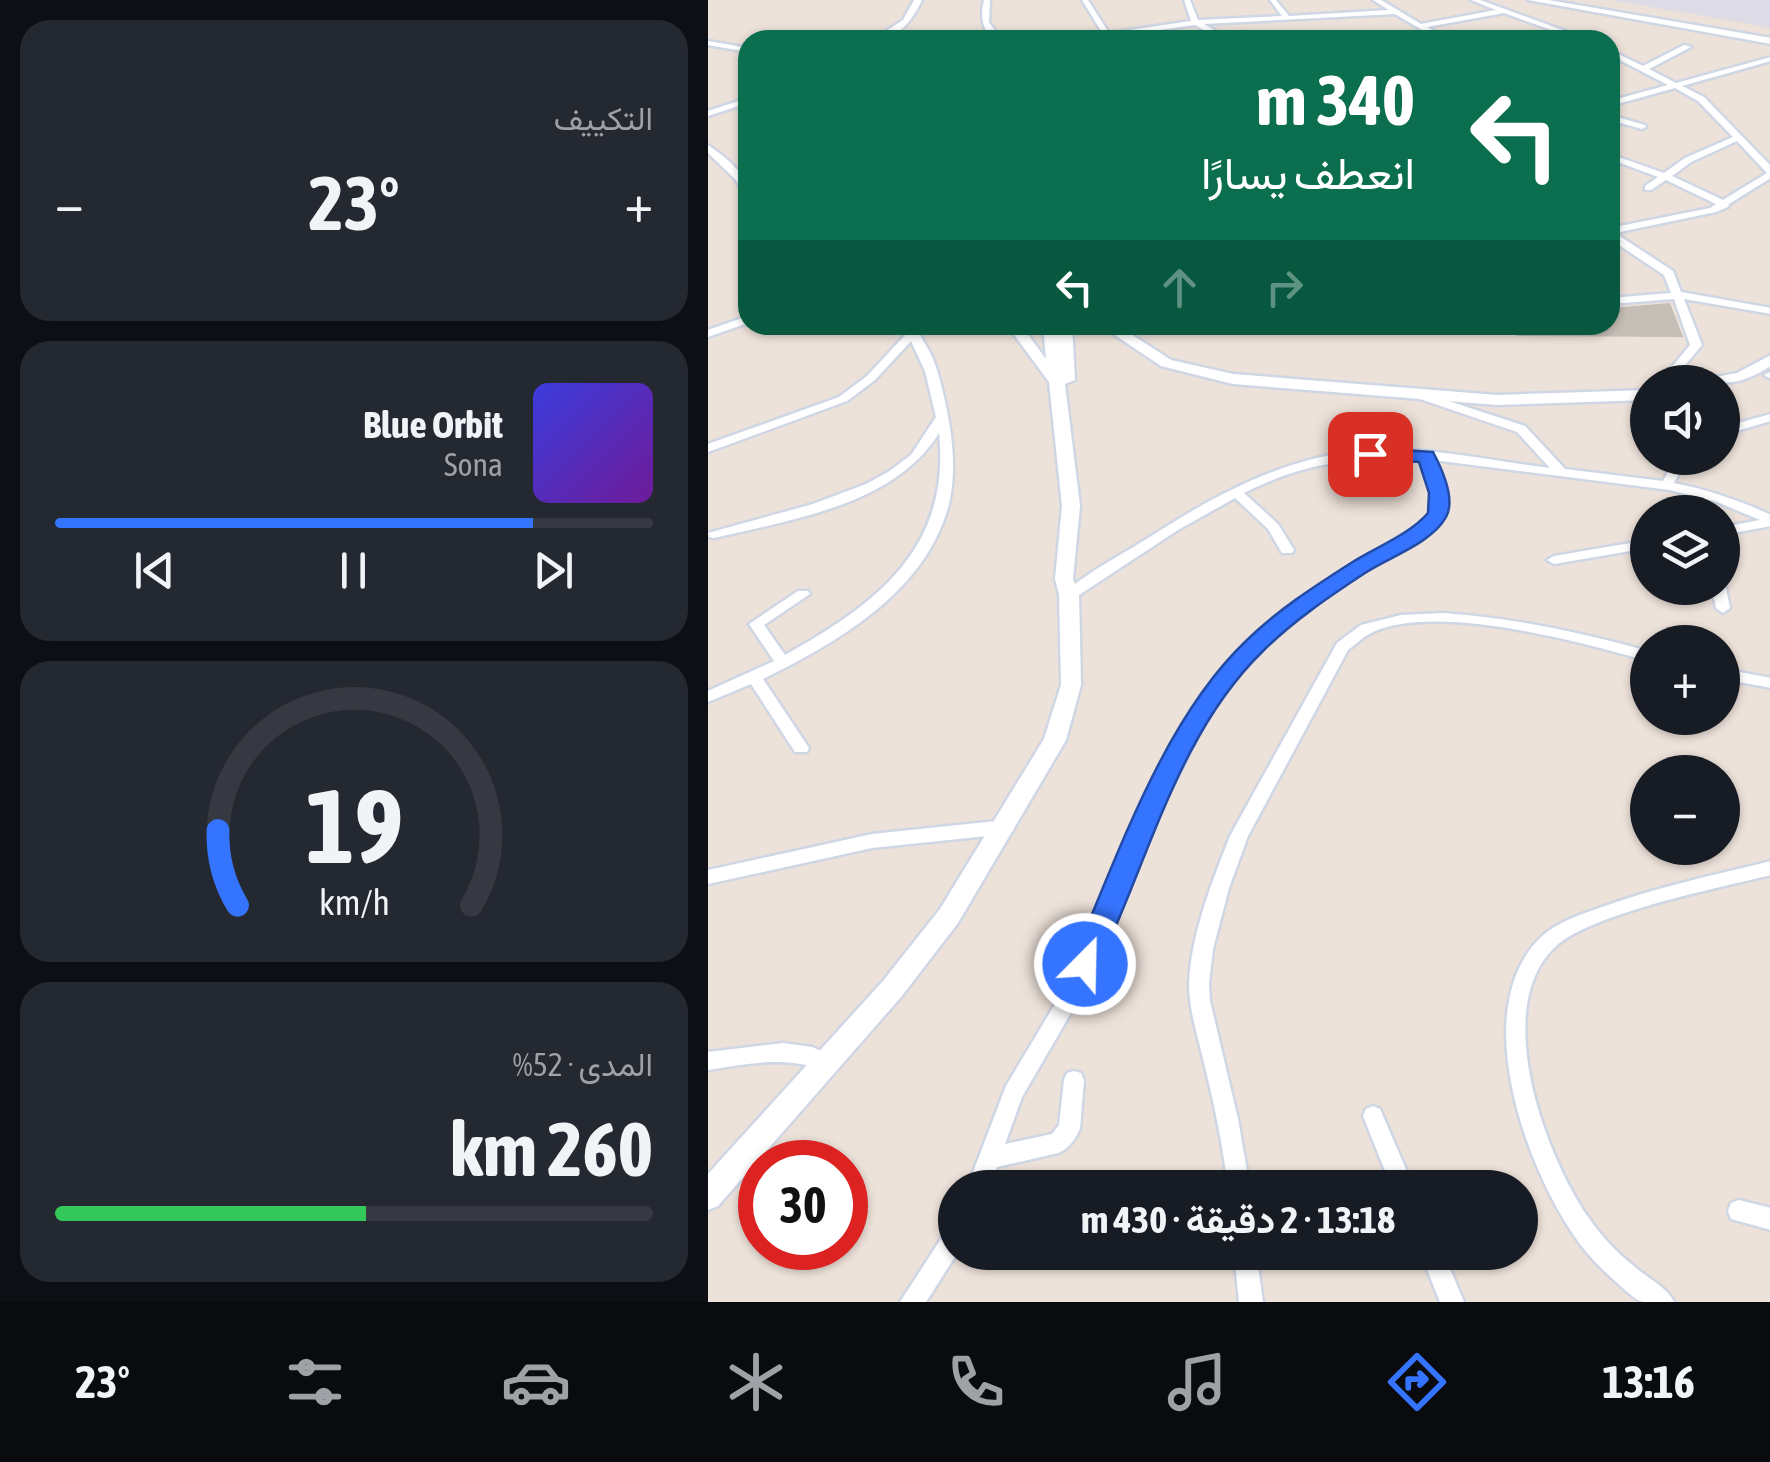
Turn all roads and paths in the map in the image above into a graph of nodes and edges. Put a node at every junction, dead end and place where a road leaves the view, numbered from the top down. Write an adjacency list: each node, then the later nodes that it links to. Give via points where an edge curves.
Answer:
1 (918, 0): 15 (street, via 906,22)
2 (987, 0): 16 (street)
3 (1085, 0): 17 (street)
4 (1187, 0): 13 (street)
5 (1273, 0): 12 (street)
6 (1376, 0): 11 (street)
7 (1474, 0): 10 (street)
8 (1532, 0): 22 (street)
9 (1545, 0): 22 (street)
10 (1505, 10): 14 (street); 21 (street)
11 (1395, 12): 12 (street); 14 (street)
12 (1286, 18): 13 (street)
13 (1195, 22): 18 (street); 19 (street)
14 (1419, 26): 20 (street)
15 (893, 30)
16 (989, 30)
17 (1103, 30)
18 (1152, 30)
19 (1209, 30)
20 (1426, 30)
21 (1559, 30)
22 (1770, 40)
23 (708, 43): 25 (street)
24 (1688, 47): 28 (street)
25 (738, 48)
26 (1620, 57): 28 (street)
27 (1770, 59): 29 (street)
28 (1644, 69): 29 (street)
29 (1680, 85): 30 (street); 35 (street)
30 (1620, 101)
31 (738, 104): 32 (street)
32 (708, 114)
33 (1620, 119): 34 (street)
34 (1642, 127)
35 (1739, 136): 38 (street); 40 (street)
36 (708, 148): 39 (street)
37 (1620, 160): 40 (street)
38 (1770, 173): 42 (street)
39 (738, 175)
40 (1666, 176): 41 (street); 42 (street)
41 (1648, 188)
42 (1725, 205): 43 (street)
43 (1620, 231)
44 (1620, 239): 45 (street, via 1661,265)
45 (1678, 296): 46 (street); 47 (street); 60 (street, via 1696,344)
46 (1620, 300)
47 (1770, 311)
48 (738, 323): 49 (street)
49 (708, 334)
50 (906, 335): 72 (street, via 871,378 843,399)
51 (914, 335): 69 (street)
52 (1021, 335): 58 (street)
53 (1029, 335): 58 (street)
54 (1052, 335): 63 (street)
55 (1064, 335): 63 (street)
56 (1120, 335): 65 (street, via 1187,370)
57 (1139, 335): 65 (street, via 1204,367)
58 (1037, 357): 63 (street)
59 (1770, 360): 62 (street)
60 (1679, 365)
61 (1770, 375): 64 (street)
62 (1740, 377)
63 (1061, 380): 85 (street, via 1083,506)
64 (1740, 386)
65 (1383, 390): 66 (street); 68 (street)
66 (1630, 392)
67 (1630, 394): 68 (street, via 1552,400)
68 (1421, 396): 74 (street, via 1521,429)
69 (942, 417): 80 (street, via 918,454 894,474 823,503); 89 (street, via 945,496 918,556 857,618)
70 (1770, 417): 71 (street)
71 (1740, 426)
72 (708, 448)
73 (1426, 456): 74 (street); 77 (street, via 1348,456); 102 (street, via 1440,506 1428,526 1279,624 1204,710 1136,840 1075,988 1013,1093)
74 (1562, 473): 76 (street)
75 (1672, 475): 76 (street)
76 (1668, 482): 78 (street)
77 (1236, 492): 82 (street); 85 (street)
78 (1770, 521): 79 (street)
79 (1740, 527)
80 (714, 534)
81 (1630, 547): 83 (street)
82 (1287, 550)
83 (1554, 560)
84 (803, 594): 89 (street, via 756,624)
85 (1068, 595): 95 (street, via 1071,686 1056,740)
86 (1722, 605): 87 (street)
87 (1723, 608)
88 (1630, 652): 104 (street, via 1471,620 1390,621 1350,637 1239,836 1203,956 1201,1004)
89 (784, 663): 90 (street)
90 (754, 677): 93 (street); 94 (street)
91 (1740, 678): 92 (street)
92 (1770, 684)
93 (708, 697)
94 (801, 748)
95 (1006, 826): 97 (street, via 872,842); 99 (street, via 949,916)
96 (1770, 868): 115 (street, via 1564,930 1534,957 1517,991 1520,1070 1558,1186 1600,1251)
97 (708, 877)
98 (708, 1061): 99 (street, via 782,1050)
99 (826, 1062): 106 (street)
100 (1074, 1080): 102 (street, via 1069,1129 1058,1143)
101 (1372, 1116): 105 (street)
102 (989, 1158): 103 (street)
103 (985, 1170)
104 (1236, 1170)
105 (1395, 1170)
106 (708, 1196)
107 (1739, 1211): 108 (street)
108 (1770, 1219)
109 (938, 1263): 112 (street)
110 (1247, 1270): 113 (street)
111 (1439, 1270): 114 (street)
112 (912, 1302)
113 (1250, 1302)
114 (1452, 1302)
115 (1662, 1302)

